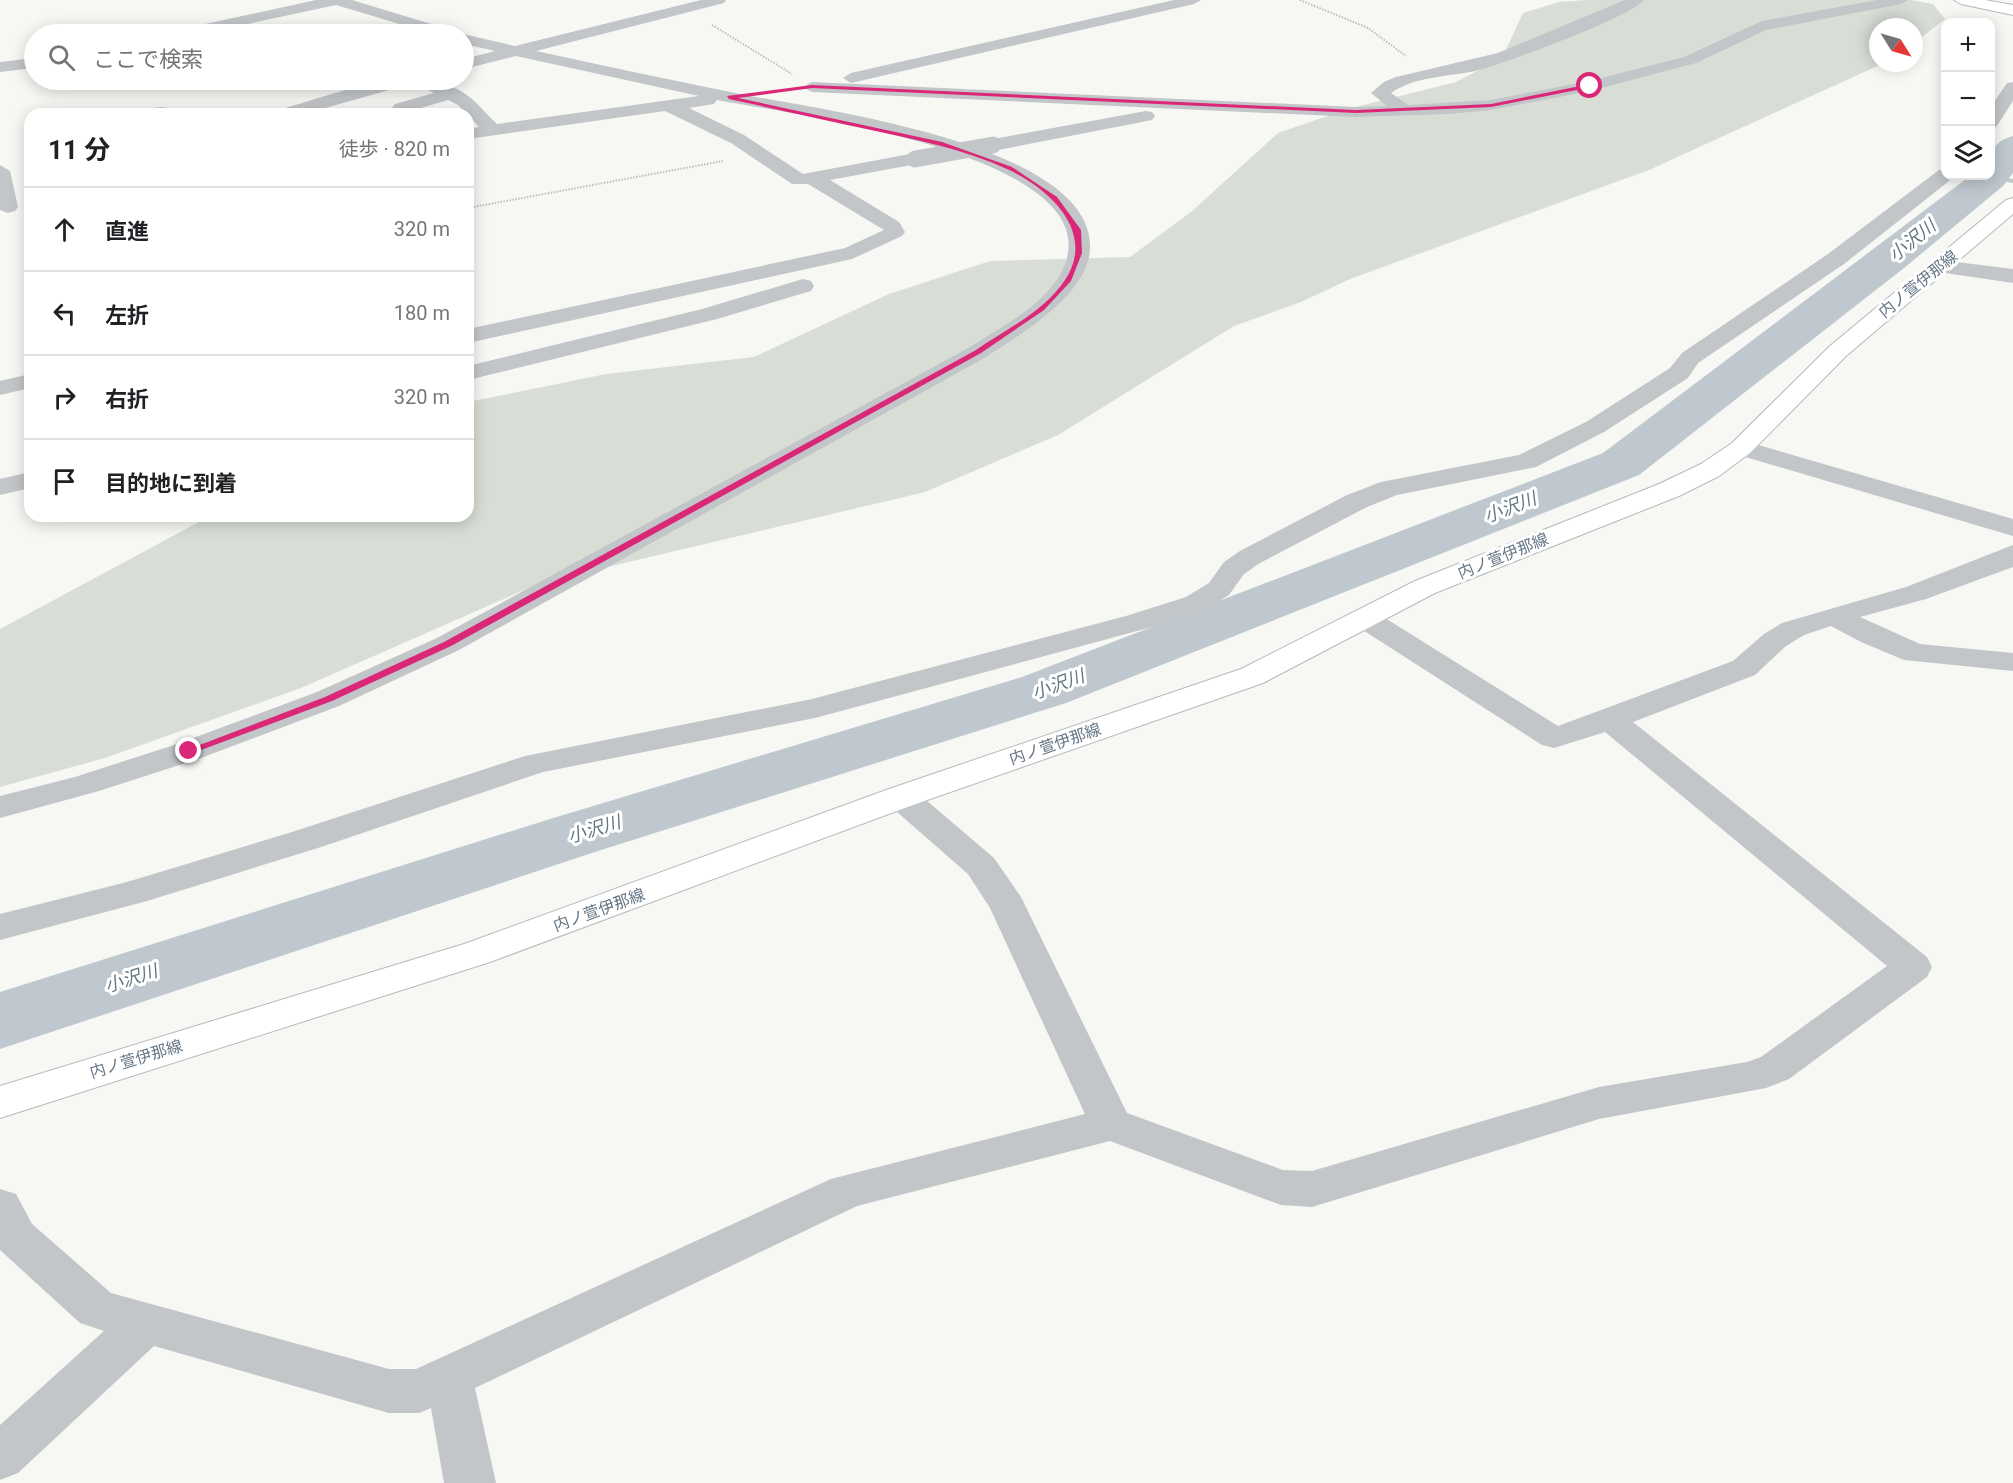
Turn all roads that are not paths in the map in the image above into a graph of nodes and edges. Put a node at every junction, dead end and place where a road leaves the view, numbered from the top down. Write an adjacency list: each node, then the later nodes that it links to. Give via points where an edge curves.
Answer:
1 (336, 0): 10 (street); 11 (street)
2 (719, 0): 15 (street)
3 (1194, 0): 19 (street)
4 (1637, 0): 31 (street, via 1507,56 1401,81 1380,93)
5 (1901, 0): 31 (street, via 1762,26 1690,60 1566,91 1491,105)
6 (1961, 0): 9 (main road)
7 (1996, 0): 8 (main road)
8 (2013, 3)
9 (2013, 10)
10 (405, 23): 12 (street); 13 (street)
11 (227, 24)
12 (402, 24)
13 (409, 24)
14 (474, 41): 15 (street)
15 (514, 51): 16 (street); 24 (street)
16 (474, 61)
17 (24, 64): 18 (street)
18 (0, 67)
19 (812, 87): 24 (street); 26 (street)
20 (2013, 87): 33 (street)
21 (371, 90): 27 (street)
22 (442, 90): 23 (street)
23 (451, 94): 28 (street); 29 (street)
24 (729, 97): 25 (street); 59 (street, via 940,143 1010,168 1055,198 1078,230 1079,253 1068,281 1042,308 978,352 448,644 328,699 189,751)
25 (668, 106): 34 (street); 38 (street, via 733,134 799,180)
26 (1201, 106): 31 (street); 38 (street, bridge)
27 (306, 108)
28 (401, 108)
29 (471, 108)
30 (536, 108): 34 (street)
31 (1404, 110)
32 (474, 111): 35 (street)
33 (1995, 115)
34 (551, 123): 35 (street)
35 (493, 131): 36 (street)
36 (474, 133)
37 (0, 171): 40 (street)
38 (812, 178): 45 (street, via 896,232 852,253)
39 (1941, 178): 60 (street, via 1836,259 1690,358 1679,373 1595,427 1527,460 1390,488 1358,501 1250,557 1234,568 1219,590 1196,603 815,708 537,763 134,892)
40 (11, 206)
41 (2011, 207): 42 (main road, 内ノ萱伊那線)
42 (1940, 266): 43 (street); 49 (main road, 内ノ萱伊那線, via 1838,351)
43 (2013, 276)
44 (803, 286): 46 (street, via 697,317)
45 (474, 335)
46 (474, 371)
47 (24, 382): 48 (street)
48 (0, 388)
49 (1741, 448): 52 (street); 55 (main road, 内ノ萱伊那線, via 1710,470 1669,490 1425,587)
50 (24, 481): 51 (street)
51 (0, 487)
52 (2013, 528)
53 (2013, 554): 54 (street, via 2009,560 1916,593)
54 (1834, 615): 56 (street, via 1915,653); 57 (street, via 1793,629 1744,668 1723,679)
55 (1366, 619): 57 (street, via 1554,738); 58 (main road, 内ノ萱伊那線, via 1252,676)
56 (2013, 662)
57 (1610, 720): 62 (street, via 1913,967 1775,1068 1751,1077 1599,1103 1312,1190 1281,1187)
58 (901, 797): 61 (main road, 内ノ萱伊那線, via 477,953); 62 (street, via 981,866 1008,906)
59 (0, 807)
60 (0, 927)
61 (0, 1102)
62 (1111, 1124): 65 (street, via 847,1191)
63 (0, 1207): 64 (street, via 16,1237 97,1310)
64 (146, 1323): 65 (street, via 389,1391 419,1391); 66 (street)
65 (449, 1377): 67 (street)
66 (0, 1457)
67 (470, 1483)

